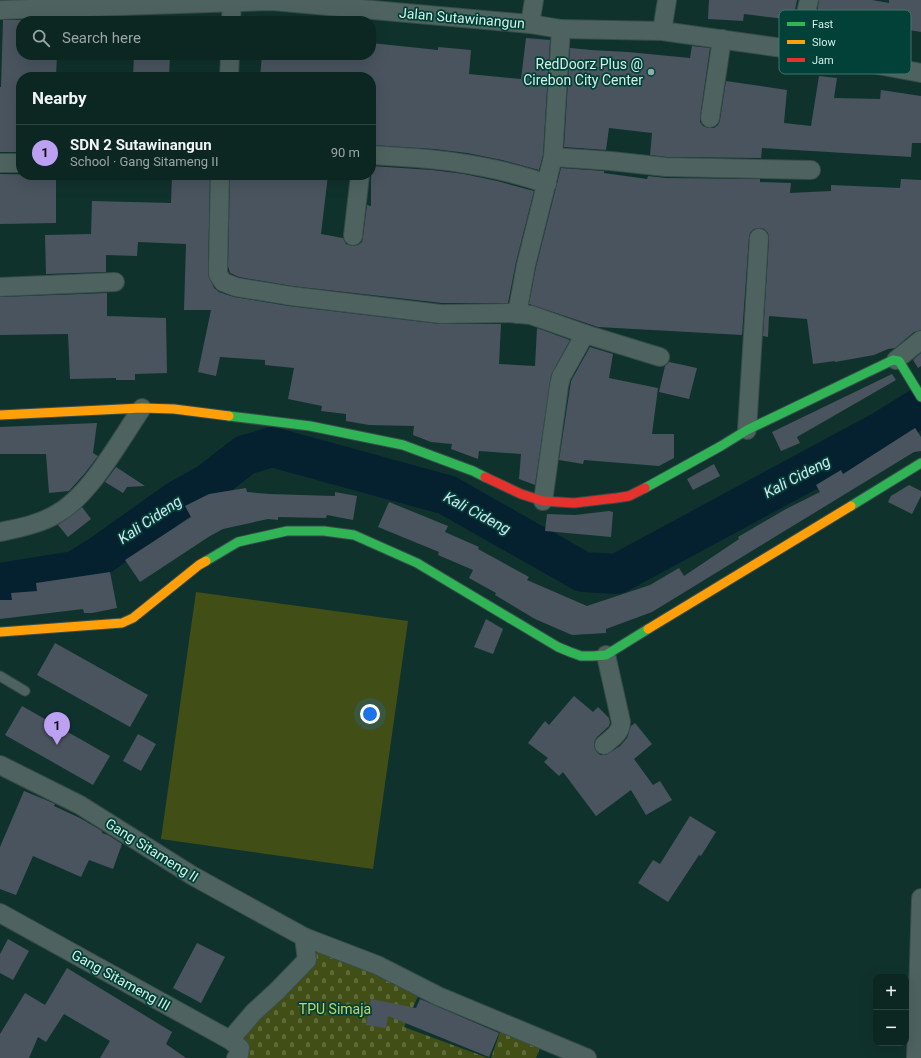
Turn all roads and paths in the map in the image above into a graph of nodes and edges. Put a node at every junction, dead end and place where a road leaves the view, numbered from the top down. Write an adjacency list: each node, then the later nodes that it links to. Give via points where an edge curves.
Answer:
1 (272, 0): 5 (street, Jalan Sutawinangun); 7 (street, Jalan Sutawinangun)
2 (534, 0): 11 (street)
3 (667, 0): 13 (street)
4 (809, 0): 9 (street)
5 (232, 2): 6 (street, Jalan Sutawinangun); 10 (street)
6 (120, 3): 8 (street, Jalan Sutawinangun)
7 (385, 6): 11 (street, Jalan Sutawinangun)
8 (0, 10)
9 (807, 10)
10 (231, 16)
11 (530, 24): 12 (street, Jalan Sutawinangun)
12 (561, 29): 13 (street, Jalan Sutawinangun); 22 (street)
13 (662, 31): 14 (street, Jalan Sutawinangun)
14 (722, 39): 15 (street, Jalan Sutawinangun); 20 (street)
15 (779, 47)
16 (230, 60): 18 (street)
17 (911, 71): 19 (street, Jalan Sutawinangun)
18 (229, 72)
19 (921, 73)
20 (710, 118)
21 (376, 155): 28 (street, via 475,165)
22 (553, 157): 25 (street, via 666,167); 28 (street)
23 (0, 163): 24 (street)
24 (16, 163)
25 (812, 170)
26 (220, 180): 33 (street, via 218,274 224,282 236,287 291,296 440,314)
27 (359, 180): 29 (street)
28 (547, 184): 33 (street, via 526,265)
29 (353, 236)
30 (759, 238): 41 (street)
31 (115, 282): 32 (street)
32 (0, 287)
33 (517, 314): 34 (street, via 531,315)
34 (585, 334): 36 (street); 43 (street, via 561,377)
35 (921, 340): 37 (street)
36 (660, 357)
37 (896, 360): 38 (street); 41 (street)
38 (921, 397)
39 (142, 408): 40 (street); 43 (street, via 174,409 310,426 403,445); 44 (street, via 97,474 70,505 48,518)
40 (0, 415)
41 (747, 430): 43 (street, via 629,496 574,503)
42 (921, 463): 46 (street)
43 (543, 501)
44 (0, 532)
45 (0, 632): 46 (street, via 122,623 133,618 200,565 238,542 287,531 324,531 354,536 417,563 572,654 593,657)
46 (606, 655): 49 (street, via 621,728)
47 (0, 676): 48 (lane)
48 (25, 691)
49 (604, 745)
50 (0, 764): 53 (street, Gang Sitameng II, via 80,805 193,876)
51 (921, 898): 56 (street)
52 (0, 913): 54 (street, Gang Sitameng III)
53 (304, 937): 54 (street, via 306,960 254,1012); 55 (street, Gang Sitameng II, via 377,965 438,996)
54 (236, 1048)
55 (587, 1058)
56 (916, 1058)

